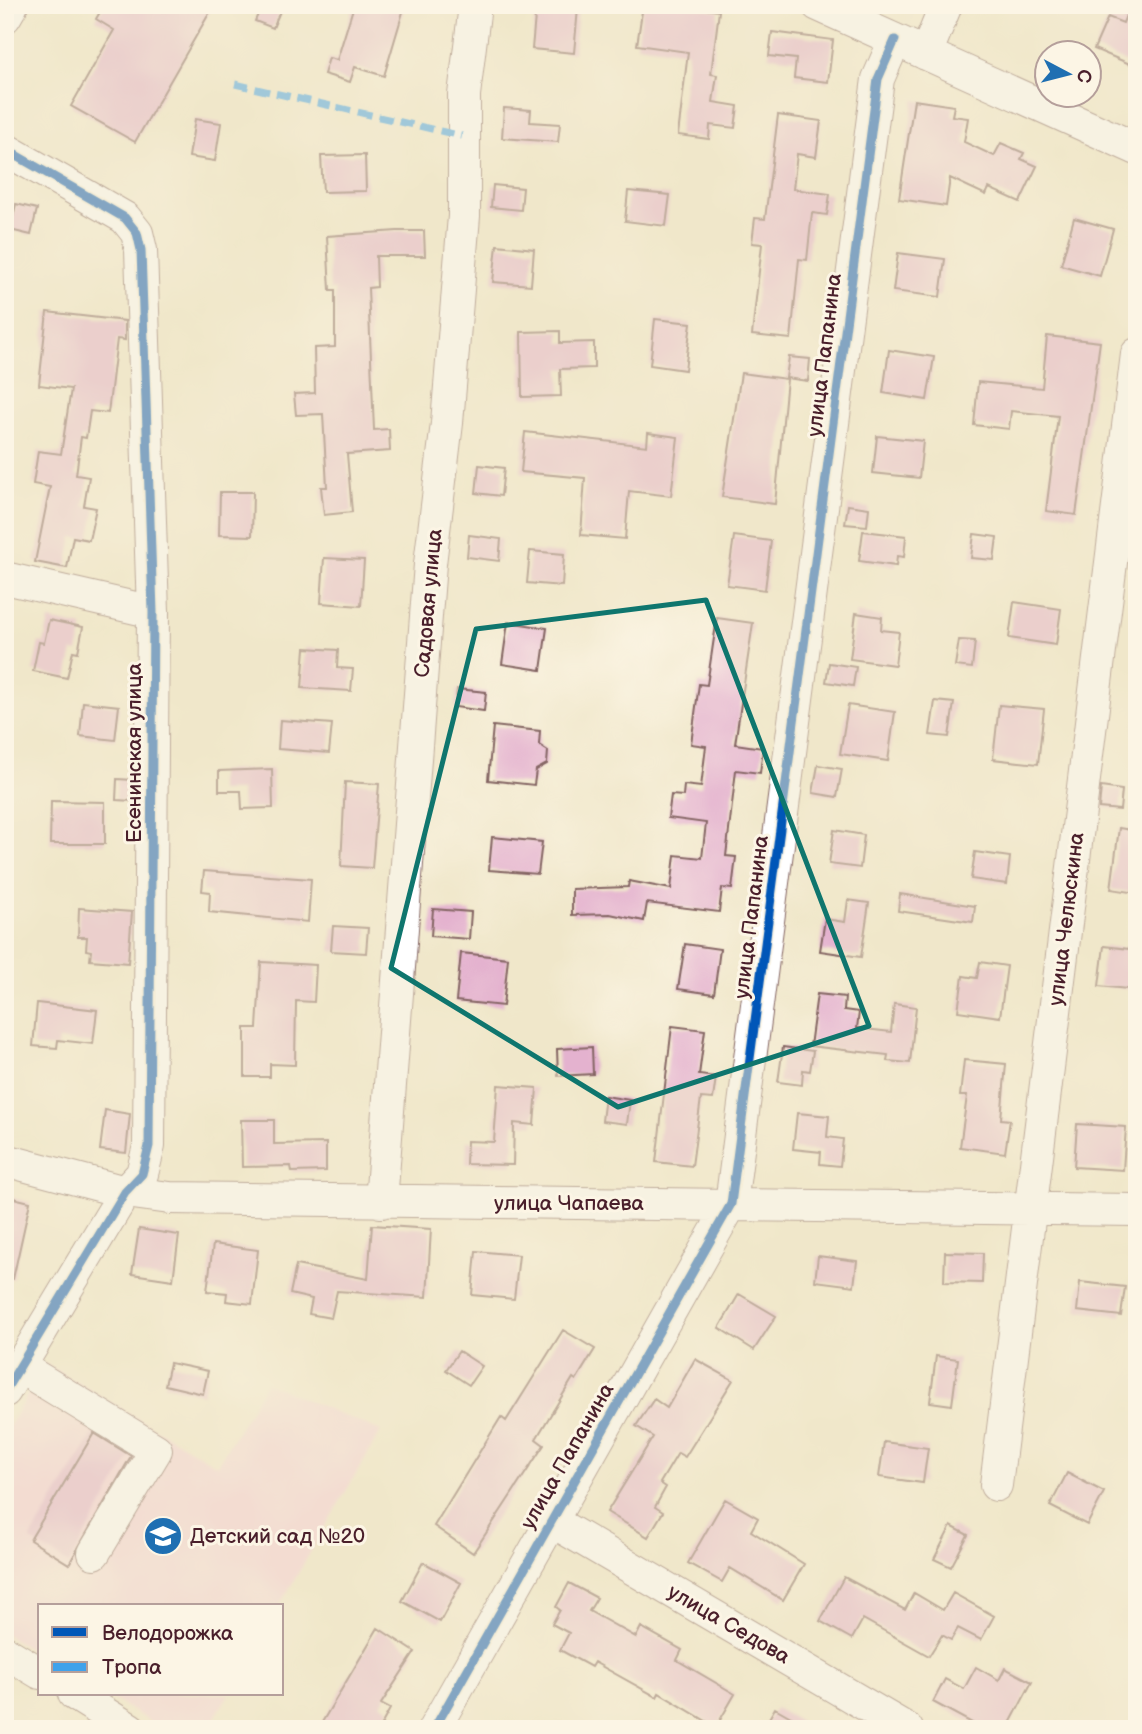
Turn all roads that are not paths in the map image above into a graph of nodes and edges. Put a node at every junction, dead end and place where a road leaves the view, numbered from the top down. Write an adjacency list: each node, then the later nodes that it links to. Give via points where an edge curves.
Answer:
1 (12, 5): 5 (street)
2 (475, 5): 15 (street, Садовая улица, via 464,94 463,230 429,578)
3 (818, 5): 6 (street)
4 (946, 5): 7 (street)
5 (5, 17)
6 (895, 40): 7 (street); 16 (street, улица Папанина, via 878,79)
7 (926, 54): 9 (street)
8 (5, 149): 12 (street, Есенинская улица, via 125,219 137,233)
9 (1137, 149)
10 (1137, 354): 17 (street, улица Челюскина)
11 (5, 578): 12 (street)
12 (153, 612): 14 (street, Есенинская улица, via 149,1146 142,1174)
13 (5, 1160): 14 (street, улица Чапаева)
14 (125, 1192): 15 (street, улица Чапаева, via 170,1198); 19 (street, Есенинская улица)
15 (381, 1202): 16 (street, улица Чапаева)
16 (732, 1205): 17 (street, улица Чапаева); 21 (street, улица Папанина)
17 (1030, 1210): 18 (street, улица Чапаева); 20 (street, улица Челюскина)
18 (1137, 1210)
19 (13, 1379): 22 (street, via 156,1450)
20 (996, 1485)
21 (550, 1520): 27 (street, улица Папанина); 28 (street, улица Седова)
22 (94, 1553)
23 (5, 1652): 24 (street)
24 (38, 1672)
25 (77, 1696): 26 (street)
26 (131, 1729)
27 (434, 1729)
28 (907, 1729)

